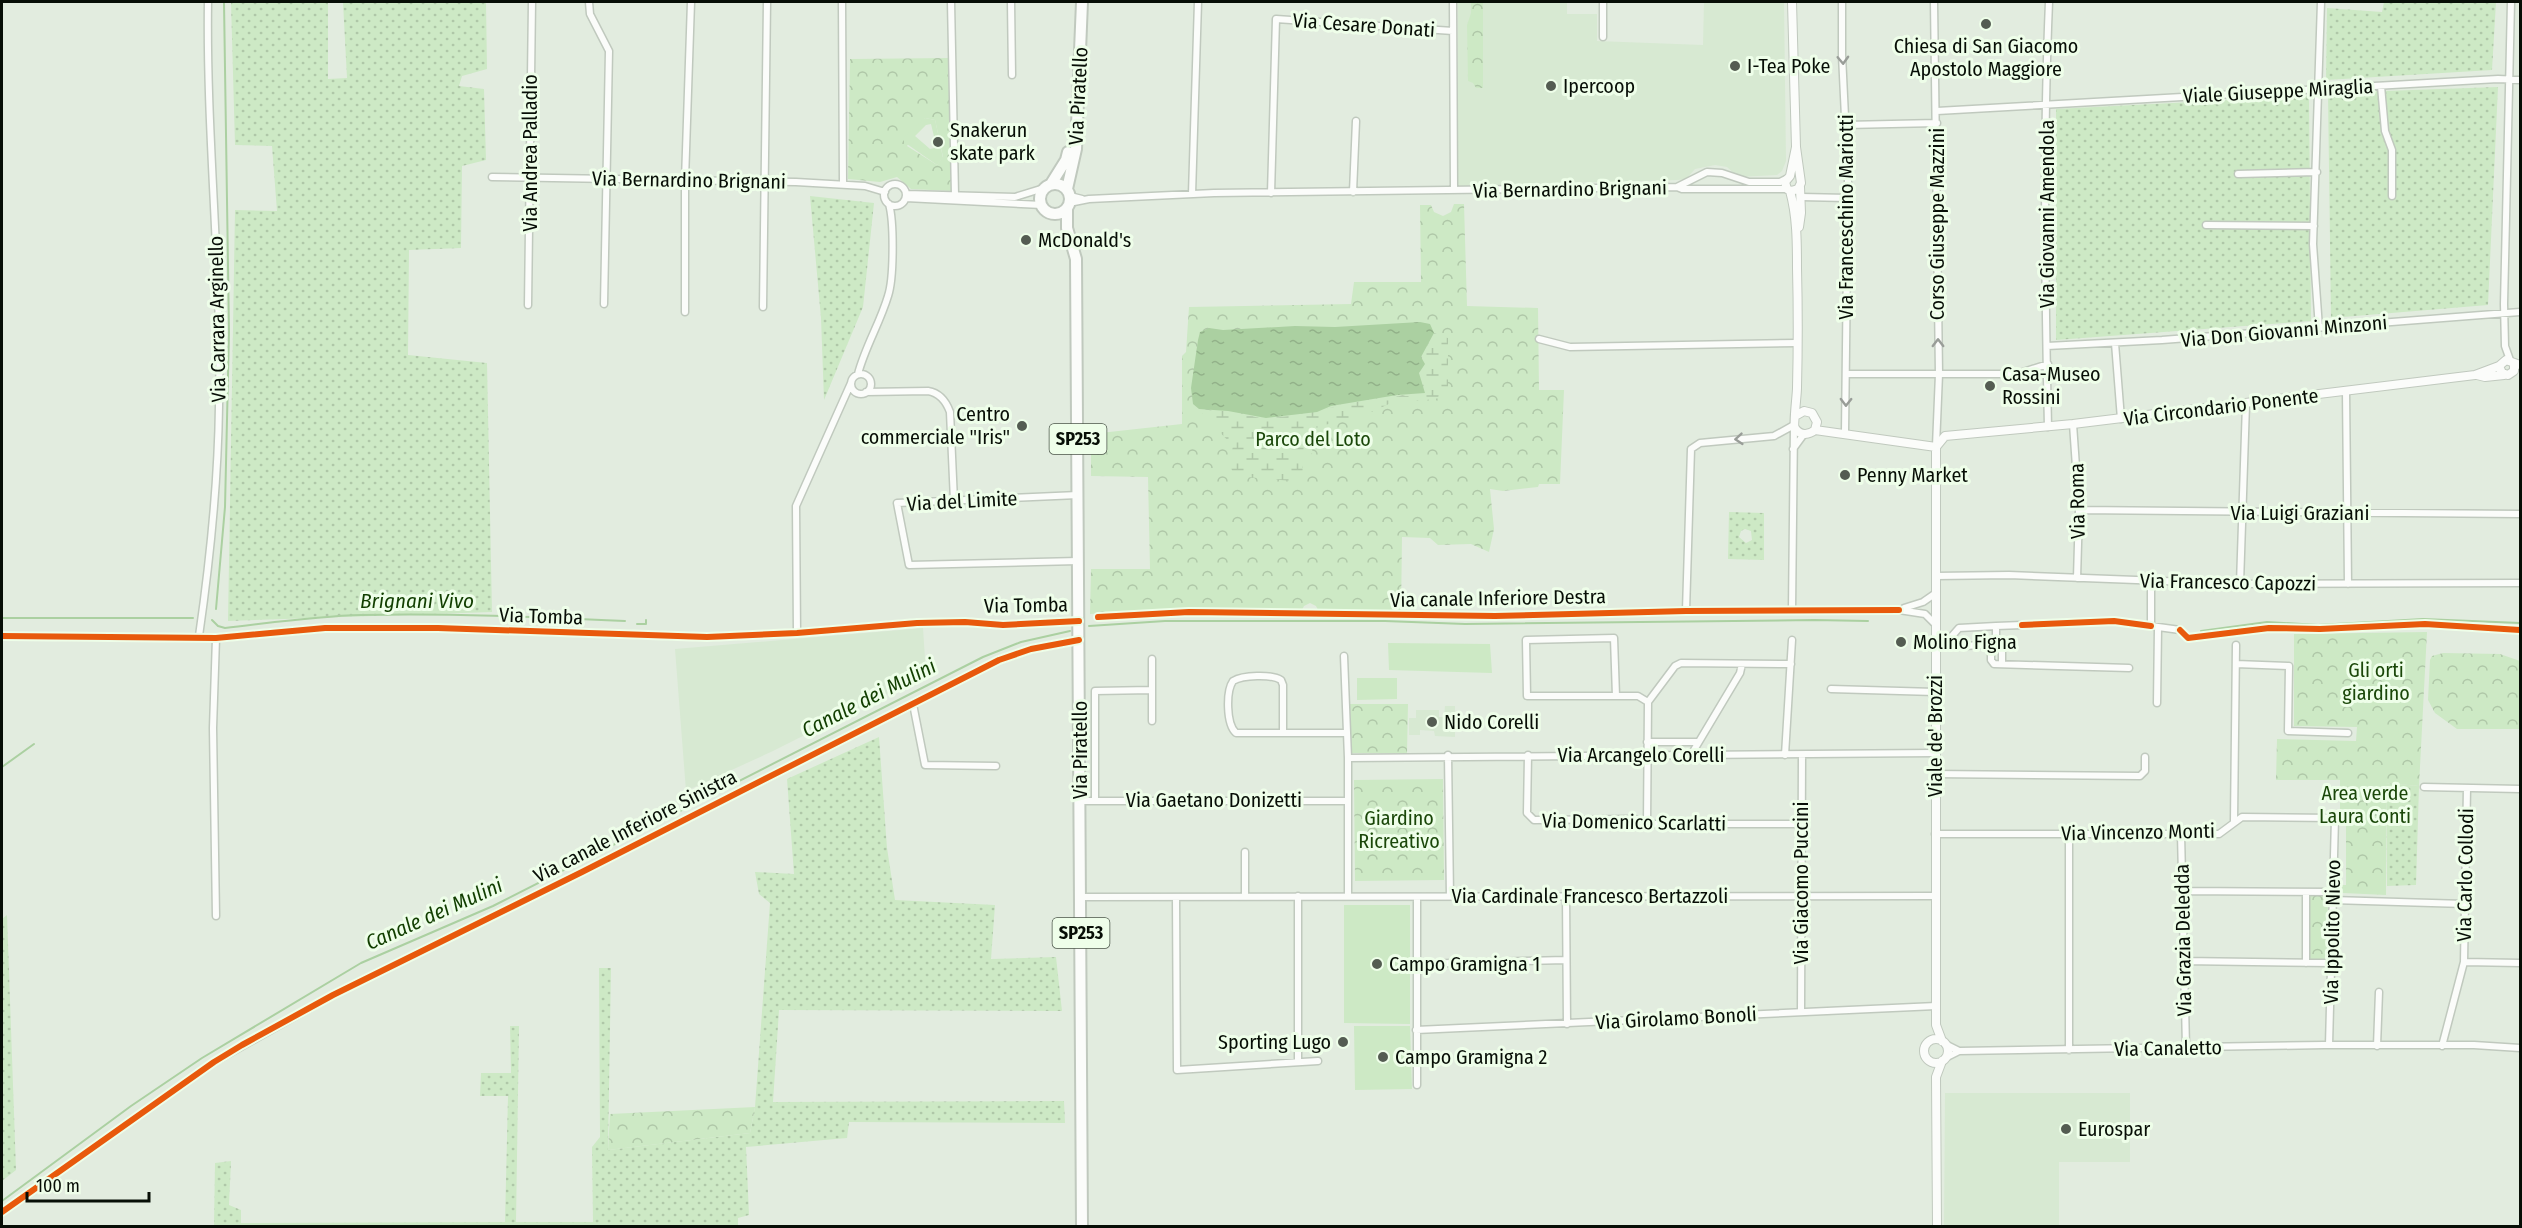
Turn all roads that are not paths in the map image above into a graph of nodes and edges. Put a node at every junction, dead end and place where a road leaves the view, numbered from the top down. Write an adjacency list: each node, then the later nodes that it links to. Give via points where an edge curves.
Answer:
1 (207, 2): 136 (street, Via Carrara Arginello, via 219,406 210,566)
2 (532, 2): 37 (street, Via Andrea Palladio)
3 (589, 2): 39 (street, via 590,14 609,51)
4 (691, 2): 42 (street)
5 (767, 2): 43 (street)
6 (842, 2): 44 (street)
7 (951, 2): 57 (street)
8 (1011, 2): 22 (street)
9 (1075, 2): 46 (main road, Via Piratello, via 1070,147)
10 (1082, 2): 62 (main road, Via Piratello / SP253, via 1076,149)
11 (1198, 2): 56 (street)
12 (1453, 2): 20 (street)
13 (1603, 2): 21 (street)
14 (1792, 2): 32 (street)
15 (1842, 2): 31 (street, Via Franceschino Mariotti, one-way to 31)
16 (1934, 2): 28 (street, Corso Giuseppe Mazzini)
17 (2049, 2): 27 (street, Via Giovanni Amendola)
18 (2321, 2): 26 (street)
19 (2511, 2): 23 (street)
20 (1453, 31): 51 (street); 55 (street, Via Cesare Donati, via 1276,19)
21 (1603, 36)
22 (1012, 75)
23 (2509, 79): 24 (street, Viale Giuseppe Miraglia); 25 (street, Viale Giuseppe Miraglia); 75 (street)
24 (2520, 80)
25 (2381, 86): 26 (street, Viale Giuseppe Miraglia); 59 (street, via 2385,131 2392,150)
26 (2319, 88): 27 (street, Viale Giuseppe Miraglia); 33 (street)
27 (2046, 104): 28 (street, Viale Giuseppe Miraglia); 81 (street, Via Giovanni Amendola)
28 (1937, 111): 30 (street, Corso Giuseppe Mazzini)
29 (1356, 121): 54 (street)
30 (1937, 123): 31 (street); 89 (street, Corso Giuseppe Mazzini, one-way to 30)
31 (1846, 125): 61 (street, Via Franceschino Mariotti)
32 (1796, 147): 40 (street); 41 (street)
33 (2317, 172): 34 (street); 68 (street)
34 (2238, 174)
35 (1730, 176): 38 (street, via 1707,172); 45 (street); 50 (street)
36 (492, 177): 37 (street, Via Bernardino Brignani)
37 (531, 177): 39 (street, Via Bernardino Brignani); 72 (street, Via Andrea Palladio)
38 (1697, 177): 47 (street); 49 (street)
39 (607, 178): 42 (street, Via Bernardino Brignani); 71 (street)
40 (1788, 178): 41 (street); 45 (street); 52 (street)
41 (1799, 178): 48 (street)
42 (685, 180): 43 (street, Via Bernardino Brignani); 74 (street)
43 (764, 181): 44 (street, Via Bernardino Brignani); 73 (street)
44 (843, 184): 53 (street, Via Bernardino Brignani)
45 (1749, 185): 50 (street, Via Bernardino Brignani); 52 (street, Via Bernardino Brignani)
46 (1048, 186): 57 (street, via 1014,197); 62 (main road, via 1060,184); 65 (main road, Via Piratello, via 1040,196)
47 (1677, 187): 49 (street, Via Bernardino Brignani); 51 (street, Via Bernardino Brignani)
48 (1800, 187): 52 (street); 60 (street)
49 (1699, 189): 50 (street, Via Bernardino Brignani)
50 (1726, 189)
51 (1454, 190): 54 (street, Via Bernardino Brignani)
52 (1789, 190): 69 (street)
53 (885, 192): 58 (street, via 896,184 902,186); 63 (street)
54 (1353, 192): 55 (street, Via Bernardino Brignani)
55 (1271, 193): 56 (street, Via Bernardino Brignani)
56 (1192, 194): 62 (street, Via Bernardino Brignani)
57 (956, 195): 58 (street)
58 (906, 196): 64 (street); 65 (street)
59 (2392, 196)
60 (1801, 198): 61 (street); 69 (street)
61 (1848, 198): 88 (street, Via Franceschino Mariotti)
62 (1068, 199): 65 (main road, via 1059,213); 70 (main road, Via Piratello / SP253, via 1066,219)
63 (889, 204): 64 (street); 66 (street)
64 (901, 204): 66 (street)
65 (1046, 209): 70 (main road, Via Piratello / SP253, via 1069,243)
66 (892, 221): 87 (street, via 889,295)
67 (2206, 225): 68 (street)
68 (2314, 226): 77 (street)
69 (1797, 237): 79 (street)
70 (1076, 273): 110 (main road, Via Piratello / SP253)
71 (604, 304)
72 (528, 305)
73 (763, 307)
74 (685, 312)
75 (2505, 312): 76 (street, Via Don Giovanni Minzoni); 77 (street, Via Don Giovanni Minzoni); 82 (street)
76 (2520, 312)
77 (2319, 328): 80 (street, Via Don Giovanni Minzoni)
78 (1539, 339): 79 (street, via 1570,348)
79 (1797, 343): 93 (street)
80 (2115, 343): 81 (street, Via Don Giovanni Minzoni); 101 (street)
81 (2047, 346): 84 (street, Via Giovanni Amendola)
82 (2505, 346): 83 (street); 85 (street)
83 (2515, 363): 85 (street, Via Circondario Ponente); 91 (street, via 2514,371)
84 (2048, 364): 89 (street, via 2020,373); 105 (street, Via Giovanni Amendola)
85 (2500, 364): 90 (street, Via Circondario Ponente); 91 (street)
86 (2520, 372): 91 (street, Via Circondario Ponente)
87 (858, 374): 92 (street); 95 (street, via 870,379 871,386)
88 (1846, 374): 89 (street); 106 (street, Via Franceschino Mariotti, one-way to 106)
89 (1938, 374): 108 (street, Corso Giuseppe Mazzini)
90 (2475, 375): 91 (street, Via Circondario Ponente); 94 (street, Via Circondario Ponente)
91 (2507, 375)
92 (851, 383): 96 (street); 97 (street)
93 (1797, 389): 99 (street); 100 (street)
94 (2346, 391): 98 (street, Via Circondario Ponente); 114 (street)
95 (866, 392): 96 (street); 111 (street, via 928,391 945,400 950,412)
96 (857, 393): 97 (street)
97 (842, 404): 134 (street, via 796,506)
98 (2246, 404): 101 (street, Via Circondario Ponente); 113 (street)
99 (1807, 411): 100 (street); 104 (street, via 1814,414)
100 (1797, 415): 103 (street)
101 (2121, 419): 102 (street, Via Circondario Ponente)
102 (2073, 424): 105 (street, Via Circondario Ponente); 112 (street, Via Roma)
103 (1794, 425): 107 (street); 109 (street); 126 (street, one-way to 126, via 1774,436 1700,443 1690,449)
104 (1816, 426): 106 (street); 107 (street)
105 (2048, 427): 108 (street, Via Circondario Ponente, via 1945,436)
106 (1845, 433): 108 (street)
107 (1804, 434): 109 (street)
108 (1936, 447): 117 (street, Viale de' Brozzi)
109 (1793, 450): 124 (street)
110 (1078, 495): 111 (street, Via del Limite); 116 (main road, Via Piratello / SP253)
111 (954, 501): 116 (street, Via del Limite, via 897,503 909,565)
112 (2079, 510): 113 (street, Via Luigi Graziani); 118 (street, Via Roma)
113 (2243, 513): 114 (street, Via Luigi Graziani); 120 (street)
114 (2348, 513): 115 (street, Via Luigi Graziani); 121 (street)
115 (2520, 514)
116 (1079, 561): 128 (main road, Via Piratello / SP253)
117 (1936, 576): 118 (street, Via Francesco Capozzi); 123 (street, Viale de' Brozzi)
118 (2077, 578): 119 (street, Via Francesco Capozzi)
119 (2151, 580): 120 (street, Via Francesco Capozzi); 132 (street, via 2151,626)
120 (2240, 584): 121 (street, Via Francesco Capozzi)
121 (2348, 584): 122 (street, Via Francesco Capozzi)
122 (2520, 584)
123 (1936, 593): 125 (street, Via canale Inferiore Destra); 129 (street, Viale de' Brozzi)
124 (1792, 610): 125 (street, Via canale Inferiore Destra); 126 (street, Via canale Inferiore Destra)
125 (1899, 610): 129 (street, Via canale Inferiore Destra, via 1925,614)
126 (1686, 611): 127 (street, Via canale Inferiore Destra)
127 (1495, 616)
128 (1079, 621): 134 (street, Via Tomba, via 1003,625 918,623); 138 (main road, Via Piratello / SP253)
129 (1936, 624): 140 (street, Viale de' Brozzi)
130 (2022, 625): 131 (street)
131 (1996, 626): 141 (street, via 1959,628); 142 (street)
132 (2157, 628): 133 (street); 156 (street)
133 (2180, 630)
134 (797, 633): 137 (street, Via Tomba, via 664,637 325,628)
135 (2, 636): 136 (street, Via Tomba)
136 (199, 636): 137 (street, Via Tomba)
137 (216, 638): 204 (street)
138 (1079, 640): 157 (street, Via canale Inferiore Sinistra, via 999,660); 179 (main road, Via Piratello / SP253)
139 (1792, 640): 147 (street)
140 (1936, 642): 141 (street); 153 (street, Viale de' Brozzi)
141 (1951, 645): 142 (street)
142 (1994, 645): 148 (street, via 2002,647); 148 (street, via 1992,663)
143 (2236, 645): 149 (street)
144 (1344, 656): 160 (street)
145 (1152, 659): 152 (street)
146 (1742, 664): 147 (street); 155 (street, via 1678,664); 163 (street)
147 (1791, 664): 169 (street)
148 (2002, 664): 150 (street)
149 (2236, 664): 161 (street, via 2289,666 2288,731); 182 (street)
150 (2129, 668)
151 (1831, 688): 153 (street)
152 (1152, 690): 158 (street); 178 (street, via 1095,691)
153 (1935, 692): 164 (street, Viale de' Brozzi)
154 (1616, 696): 154 (street, via 1527,696 1526,640 1614,638); 155 (street, via 1638,696)
155 (1648, 702): 162 (street)
156 (2157, 703)
157 (913, 704): 173 (street, via 925,765); 230 (street, Via canale Inferiore Sinistra, via 333,995)
158 (1152, 721)
159 (1283, 732): 159 (street, via 1239,734 1233,730 1229,723 1229,688 1233,681 1240,677 1281,680); 160 (street)
160 (1346, 732): 172 (street)
161 (2348, 733)
162 (1647, 742): 163 (street, Via Arcangelo Corelli); 168 (street)
163 (1697, 742): 165 (street)
164 (1935, 753): 170 (street, Via Arcangelo Corelli); 174 (street, Viale de' Brozzi)
165 (1691, 754): 168 (street, Via Arcangelo Corelli); 169 (street, Via Arcangelo Corelli)
166 (1448, 755): 167 (street, Via Arcangelo Corelli); 172 (street, Via Arcangelo Corelli); 196 (street)
167 (1528, 755): 168 (street, Via Arcangelo Corelli); 183 (street, Via Domenico Scarlatti, via 1529,817 1534,820 1636,819)
168 (1647, 755): 183 (street)
169 (1785, 755): 170 (street, Via Arcangelo Corelli)
170 (1802, 755): 184 (street, Via Giacomo Puccini)
171 (2145, 757): 174 (street, via 2145,772 2140,776)
172 (1348, 758): 180 (street)
173 (996, 766)
174 (1935, 774): 186 (street, Viale de' Brozzi)
175 (2424, 787): 176 (street)
176 (2468, 788): 177 (street); 203 (street, Via Carlo Collodi)
177 (2520, 789)
178 (1095, 800): 179 (street, Via Gaetano Donizetti); 180 (street, Via Gaetano Donizetti)
179 (1081, 801): 199 (main road, Via Piratello / SP253)
180 (1348, 801): 195 (street)
181 (2335, 818): 182 (street, Via Vincenzo Monti, via 2242,817); 191 (street, Via Ippolito Nievo)
182 (2234, 821): 187 (street, Via Vincenzo Monti, via 2219,834)
183 (1647, 824): 184 (street, Via Domenico Scarlatti)
184 (1802, 824): 192 (street, Via Giacomo Puccini)
185 (2069, 833): 186 (street, Via Vincenzo Monti); 187 (street, Via Vincenzo Monti); 225 (street)
186 (1935, 834): 198 (street, Viale de' Brozzi)
187 (2181, 834): 189 (street, Via Grazia Deledda)
188 (1245, 852): 193 (street)
189 (2182, 891): 190 (street); 206 (street, Via Grazia Deledda)
190 (2306, 892): 191 (street); 208 (street)
191 (2333, 892): 202 (street, Via Ippolito Nievo)
192 (1801, 894): 197 (street, Via Cardinale Francesco Bertazzoli); 198 (street, Via Cardinale Francesco Bertazzoli); 214 (street, Via Giacomo Puccini)
193 (1245, 896): 194 (street, Via Cardinale Francesco Bertazzoli); 200 (street, Via Cardinale Francesco Bertazzoli)
194 (1298, 896): 195 (street, Via Cardinale Francesco Bertazzoli); 231 (street)
195 (1348, 896): 201 (street, Via Cardinale Francesco Bertazzoli)
196 (1450, 896): 197 (street, Via Cardinale Francesco Bertazzoli); 201 (street, Via Cardinale Francesco Bertazzoli)
197 (1566, 896): 205 (street)
198 (1935, 896): 213 (street, Viale de' Brozzi)
199 (1081, 897): 200 (street, Via Cardinale Francesco Bertazzoli); 234 (main road, Via Piratello / SP253)
200 (1176, 897): 231 (street, via 1177,1070)
201 (1417, 897): 211 (street)
202 (2332, 900): 203 (street); 209 (street, Via Ippolito Nievo)
203 (2465, 904): 207 (street, Via Carlo Collodi)
204 (216, 916)
205 (1566, 960): 211 (street); 215 (street)
206 (2184, 961): 208 (street); 223 (street, Via Grazia Deledda)
207 (2464, 962): 210 (street); 222 (street, Via Carlo Collodi)
208 (2306, 963): 209 (street)
209 (2331, 963): 220 (street, Via Ippolito Nievo)
210 (2520, 963)
211 (1416, 964): 217 (street)
212 (2379, 992): 221 (street)
213 (1936, 1006): 214 (street, Via Girolamo Bonoli); 216 (street, Viale de' Brozzi)
214 (1801, 1011): 215 (street, Via Girolamo Bonoli)
215 (1567, 1024): 217 (street, Via Girolamo Bonoli)
216 (1936, 1025): 218 (street, Viale de' Brozzi); 219 (street, Viale de' Brozzi)
217 (1416, 1030): 233 (street)
218 (1928, 1042): 219 (street); 227 (street, Viale de' Brozzi)
219 (1944, 1042): 226 (street, Via Canaletto); 228 (street, Viale de' Brozzi, via 1948,1051)
220 (2329, 1045): 221 (street, Via Canaletto); 223 (street, Via Canaletto)
221 (2377, 1046): 222 (street, Via Canaletto)
222 (2442, 1046): 224 (street, Via Canaletto)
223 (2186, 1047): 225 (street, Via Canaletto)
224 (2520, 1048)
225 (2069, 1050): 226 (street, Via Canaletto)
226 (1959, 1051): 228 (street, Via Canaletto)
227 (1928, 1059): 228 (street); 232 (street, Viale de' Brozzi)
228 (1944, 1059): 232 (street, Viale de' Brozzi)
229 (1318, 1061): 231 (street)
230 (214, 1062)
231 (1298, 1062)
232 (1936, 1077): 235 (street, Viale de' Brozzi)
233 (1417, 1085)
234 (1082, 1227)
235 (1937, 1227)

